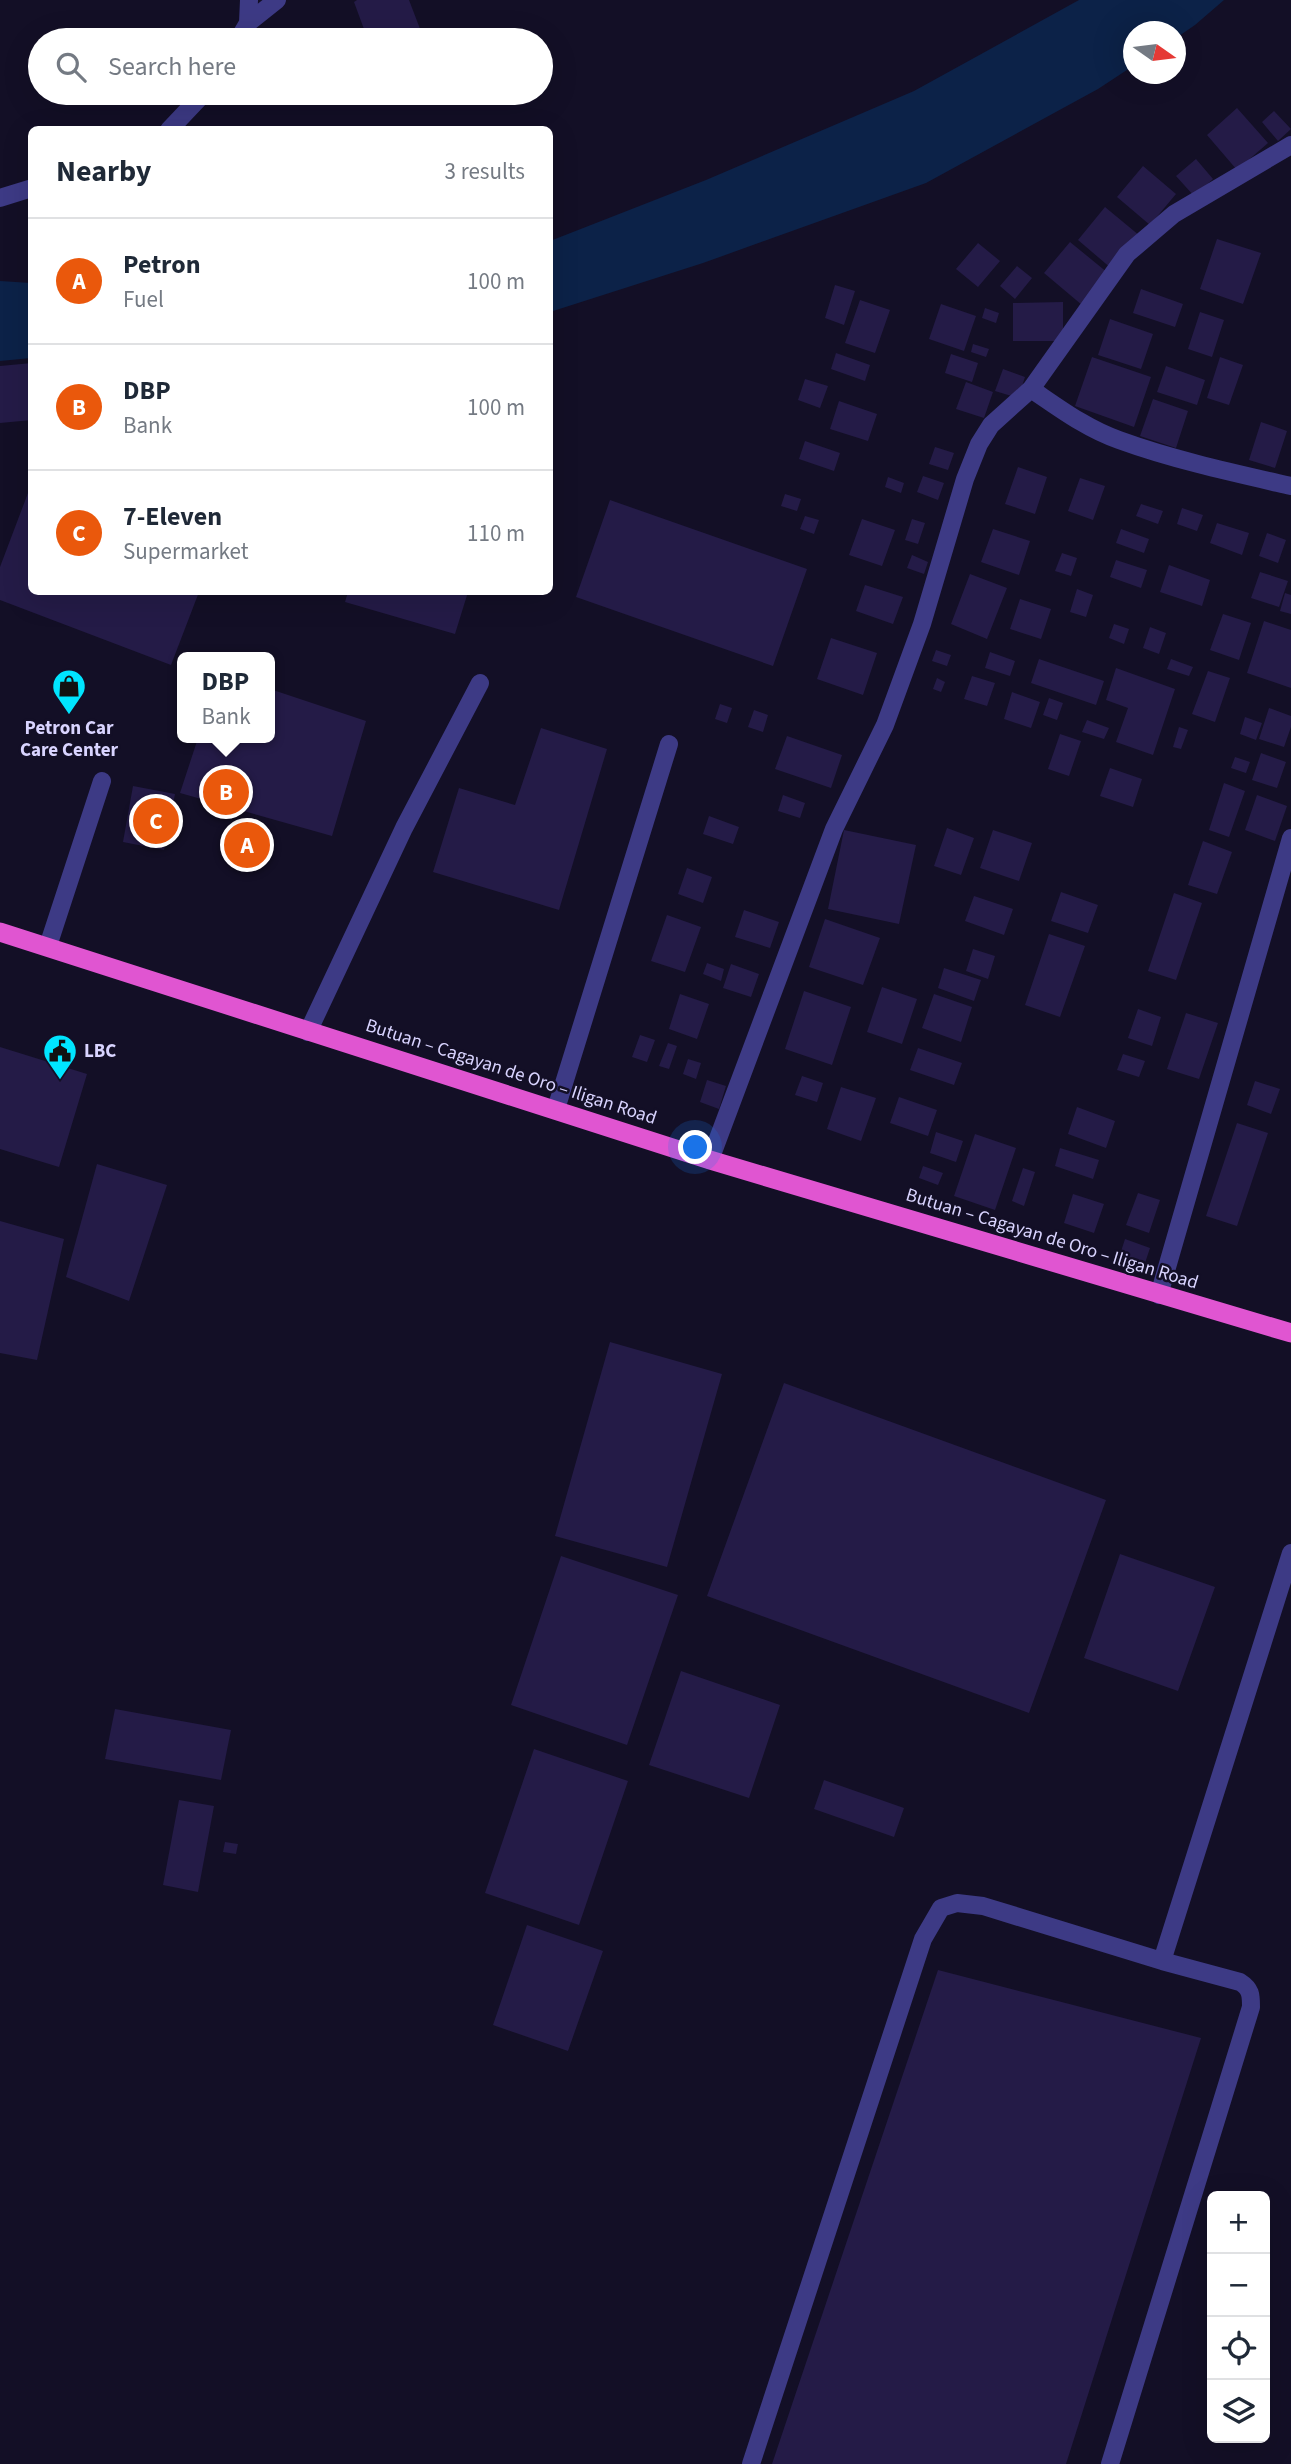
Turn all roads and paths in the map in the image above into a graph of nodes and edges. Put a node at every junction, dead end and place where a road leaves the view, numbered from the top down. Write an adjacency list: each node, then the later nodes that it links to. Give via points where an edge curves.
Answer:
1 (249, 0): 3 (street)
2 (277, 0): 3 (street)
3 (248, 23): 4 (street)
4 (245, 28)
5 (193, 105): 6 (street)
6 (173, 126)
7 (1291, 145): 10 (street, via 1174,214 1127,254)
8 (28, 189): 9 (street)
9 (0, 198)
10 (1031, 389): 11 (street, via 1082,423 1118,440); 20 (street, via 991,425 979,444 885,725 834,829)
11 (1291, 486)
12 (481, 683): 18 (street, via 404,828)
13 (669, 744): 19 (street)
14 (102, 781): 17 (street)
15 (1291, 838): 21 (street)
16 (0, 932): 17 (highway, Butuan – Cagayan de Oro – Iligan Road)
17 (48, 946): 18 (highway, Butuan – Cagayan de Oro – Iligan Road)
18 (307, 1031): 19 (highway, Butuan – Cagayan de Oro – Iligan Road)
19 (555, 1109): 20 (highway, Butuan – Cagayan de Oro – Iligan Road)
20 (710, 1160): 21 (highway, Butuan – Cagayan de Oro – Iligan Road)
21 (1159, 1295): 22 (highway, Butuan – Cagayan de Oro – Iligan Road)
22 (1291, 1333)
23 (1291, 1553): 24 (street)
24 (1161, 1961): 25 (street, via 983,1906 957,1903 941,1908 923,1939); 26 (street, via 1240,1982 1251,1994 1251,2007)
25 (751, 2464)
26 (1110, 2464)

